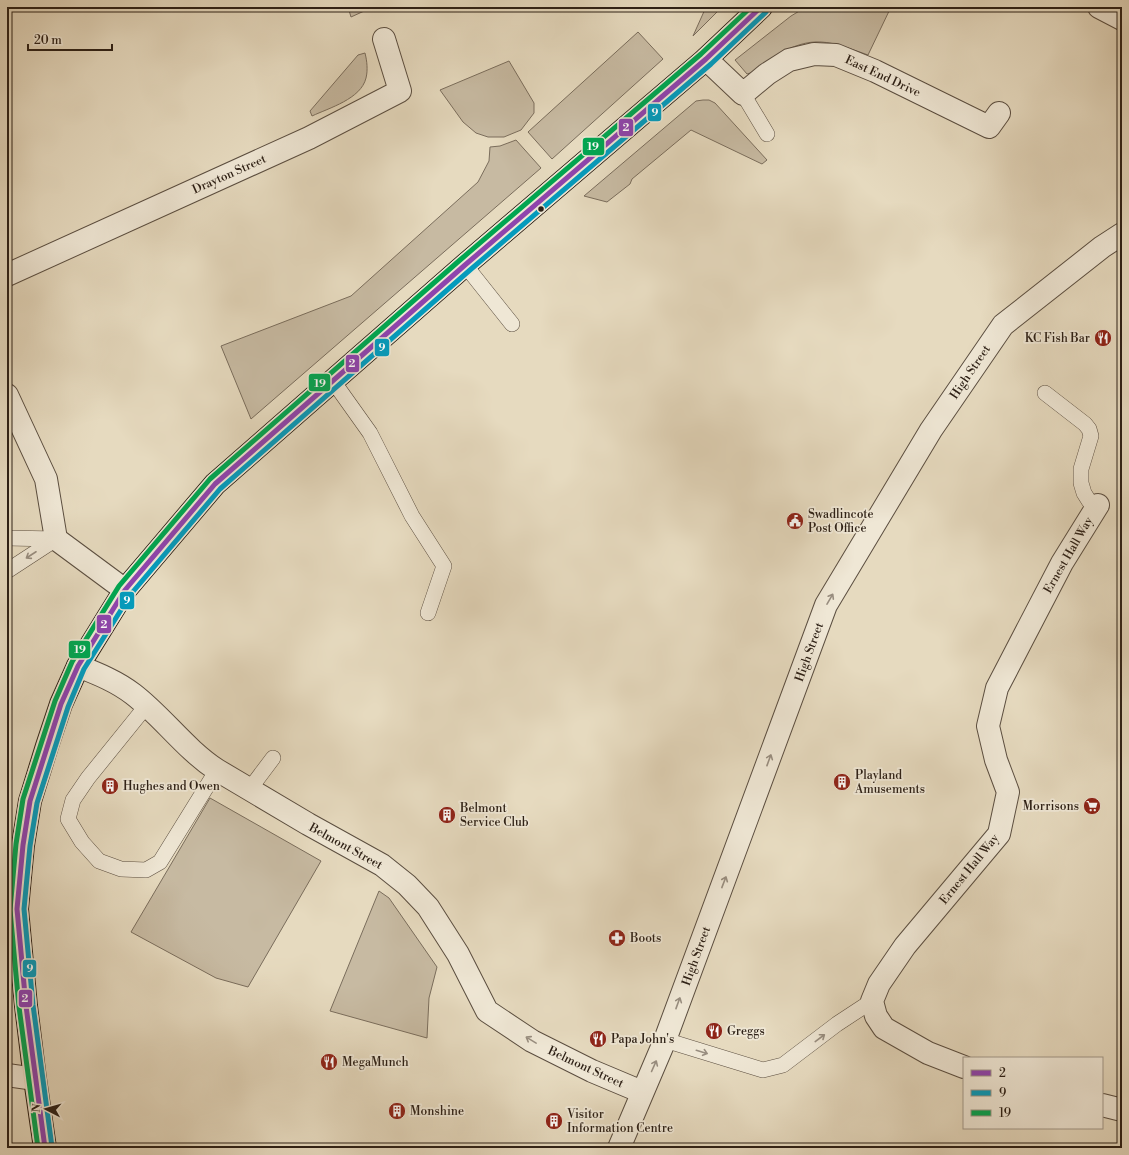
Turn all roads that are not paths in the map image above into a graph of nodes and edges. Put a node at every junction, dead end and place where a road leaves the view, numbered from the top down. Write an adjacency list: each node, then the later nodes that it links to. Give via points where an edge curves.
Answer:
1 (761, 7): 5 (main road)
2 (1099, 7): 3 (street)
3 (1122, 19)
4 (384, 39): 11 (street, Drayton Street, via 400,91 309,138)
5 (706, 59): 6 (street); 10 (main road)
6 (743, 94): 7 (street, East End Drive, via 789,60 814,54 836,55 876,71 989,127); 8 (lane)
7 (999, 113)
8 (767, 134)
9 (1122, 234): 29 (street, High Street, one-way to 9, via 826,605 931,430 1003,325)
10 (465, 265): 12 (lane); 13 (main road)
11 (7, 275)
12 (512, 324)
13 (333, 381): 20 (main road, via 215,484); 21 (lane, via 370,433 412,516 444,566)
14 (1045, 393): 16 (lane, via 1089,429 1090,436 1081,469 1081,483 1089,501)
15 (7, 395): 18 (street, via 46,479)
16 (1098, 506): 28 (street, Ernest Hall Way, via 1062,563 997,688 988,726 996,760 1008,792 999,834 905,946 879,984)
17 (7, 538): 18 (lane)
18 (56, 539): 19 (lane, one-way to 19); 20 (street)
19 (7, 571)
20 (125, 590): 22 (main road)
21 (428, 613)
22 (78, 666): 23 (street, Belmont Street, via 110,678); 27 (main road, via 56,718 30,801)
23 (147, 706): 25 (street, Belmont Street, via 204,762); 25 (lane, via 73,800 68,819 82,842 99,861 121,870 146,870 160,862)
24 (273, 758): 26 (lane)
25 (217, 770): 26 (street, Belmont Street)
26 (249, 790): 33 (street, Belmont Street, one-way to 26, via 532,1041 487,1011 458,954 428,907 407,885 382,864)
27 (12, 909): 32 (main road)
28 (872, 1001): 29 (lane, one-way to 28, via 763,1070 783,1065); 30 (street, via 876,1016 884,1028 928,1053)
29 (665, 1040): 33 (street, High Street, one-way to 29)
30 (963, 1067)
31 (7, 1075): 32 (street)
32 (35, 1079): 36 (main road)
33 (642, 1092): 38 (street, High Street)
34 (1103, 1105): 35 (street)
35 (1122, 1110)
36 (45, 1148)
37 (606, 1148): 38 (street)
38 (619, 1148)

